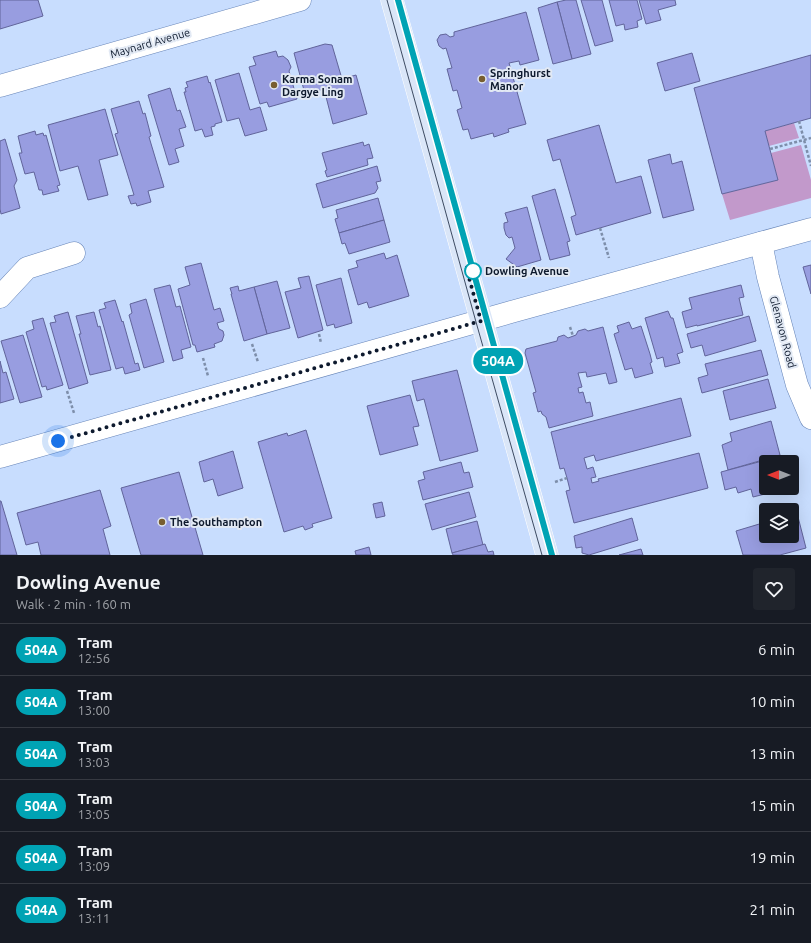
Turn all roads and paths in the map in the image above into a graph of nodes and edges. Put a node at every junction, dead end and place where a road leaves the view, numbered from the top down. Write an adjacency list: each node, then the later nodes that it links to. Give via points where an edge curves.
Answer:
1 (300, 0): 3 (street, Maynard Avenue)
2 (393, 0): 15 (main road)
3 (0, 86)
4 (799, 122): 6 (path)
5 (811, 138): 6 (path)
6 (804, 140): 7 (path); 8 (path)
7 (770, 149)
8 (811, 166)
9 (600, 228): 13 (path)
10 (811, 230): 11 (street)
11 (761, 243): 15 (street); 24 (street, Glenavon Road, via 797,385)
12 (74, 253): 14 (street, via 26,268)
13 (609, 258)
14 (0, 297)
15 (481, 321): 25 (street); 28 (main road)
16 (570, 326): 17 (path)
17 (573, 336)
18 (252, 344): 20 (path)
19 (203, 358): 21 (path)
20 (258, 364)
21 (208, 378)
22 (67, 391): 23 (path)
23 (74, 414)
24 (811, 418)
25 (0, 457)
26 (567, 478): 27 (path)
27 (555, 482)
28 (547, 555)

